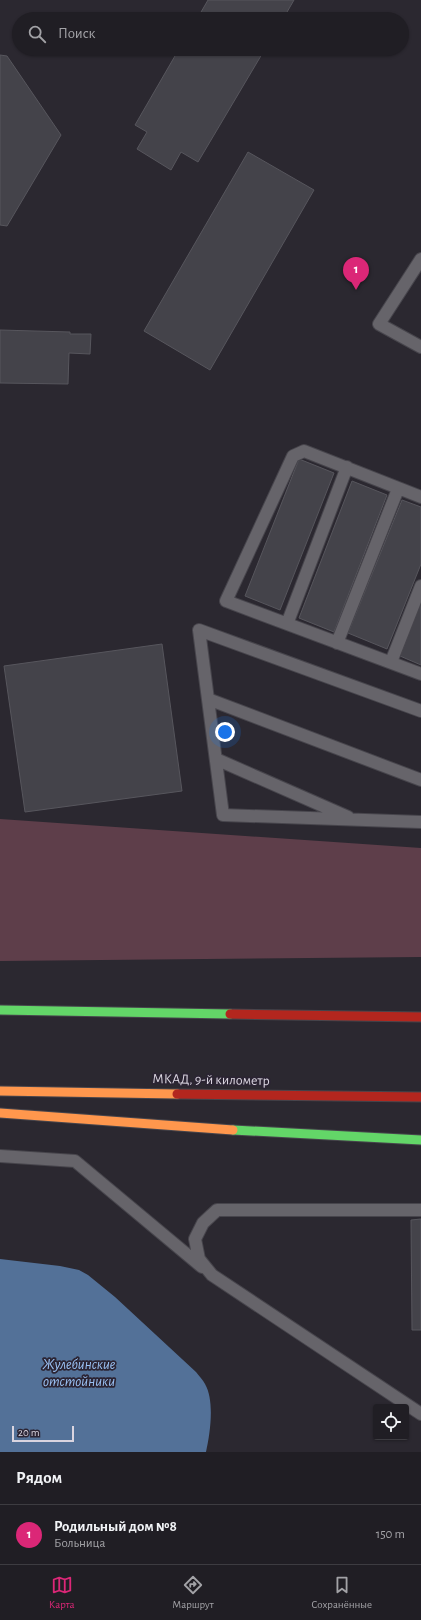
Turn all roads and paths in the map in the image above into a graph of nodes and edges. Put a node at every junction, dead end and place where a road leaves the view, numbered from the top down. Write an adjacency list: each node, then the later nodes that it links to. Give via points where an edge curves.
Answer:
1 (421, 259): 2 (lane, via 380,324)
2 (421, 347)
3 (347, 467): 4 (lane); 7 (lane); 7 (lane, via 304,451 293,456 226,601)
4 (398, 489): 5 (lane); 8 (lane)
5 (421, 497)
6 (421, 586): 9 (lane)
7 (287, 624): 8 (lane)
8 (337, 643): 9 (lane)
9 (390, 662): 10 (lane)
10 (421, 674)
11 (208, 699): 12 (lane, via 199,630); 13 (lane); 14 (lane)
12 (421, 711)
13 (216, 759): 15 (lane); 15 (lane, via 223,815)
14 (421, 780)
15 (356, 820): 16 (lane)
16 (421, 822)
17 (0, 1010): 18 (main road)
18 (421, 1017)
19 (0, 1090): 20 (main road, МКАД, 9-й километр)
20 (421, 1097)
21 (0, 1113): 22 (main road, via 182,1127)
22 (421, 1140)
23 (0, 1156): 25 (lane, via 75,1161)
24 (421, 1210): 25 (lane, via 217,1210 203,1223 195,1239 199,1259)
25 (212, 1275): 26 (lane)
26 (421, 1414)

